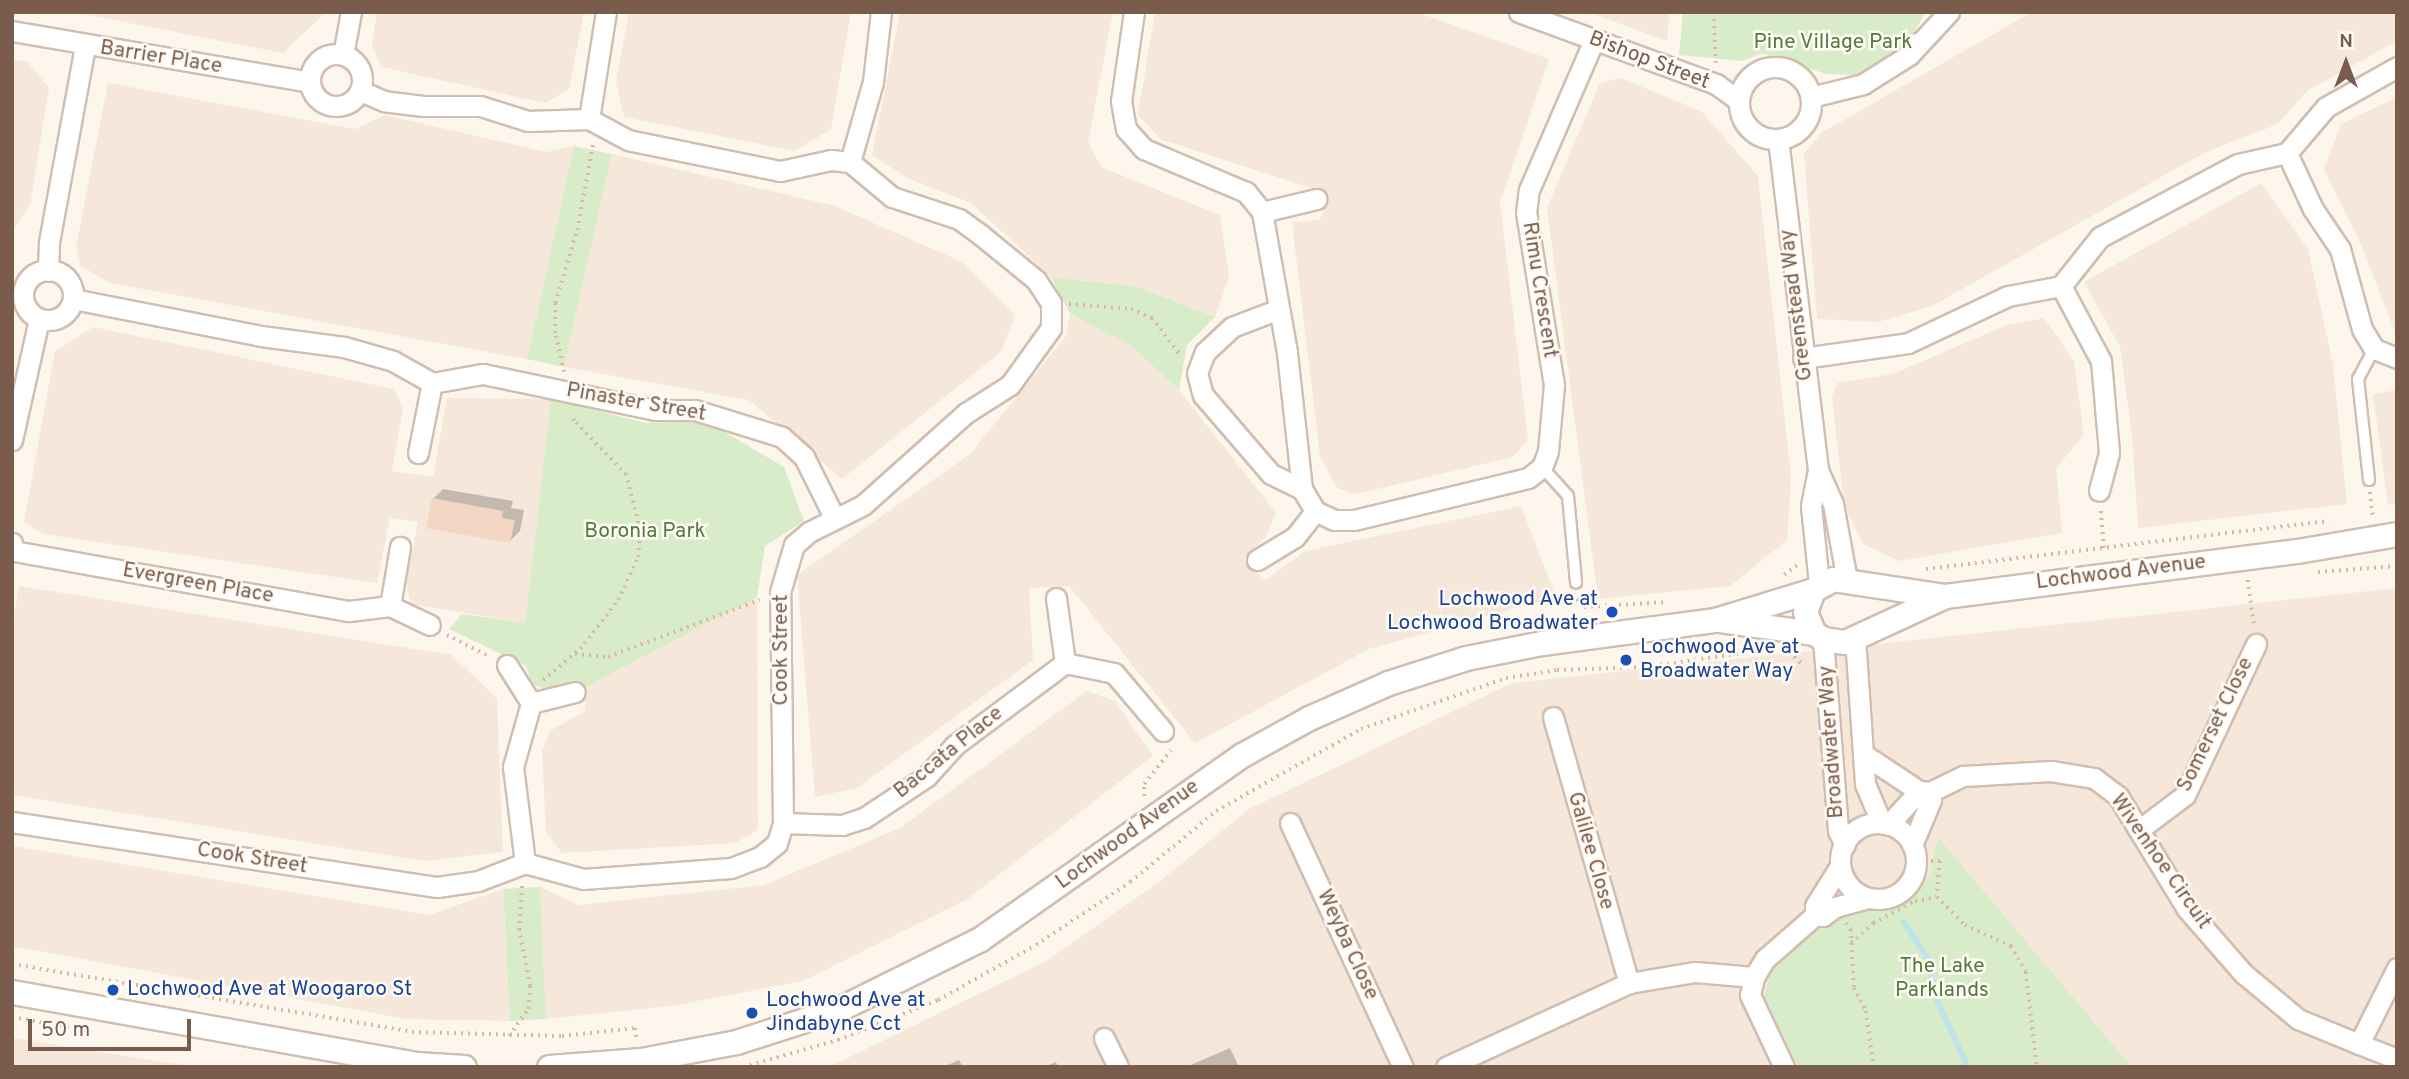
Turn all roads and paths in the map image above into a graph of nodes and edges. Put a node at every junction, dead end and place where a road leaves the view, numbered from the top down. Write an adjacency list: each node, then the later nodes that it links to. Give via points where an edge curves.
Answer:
1 (351, 12): 11 (street)
2 (606, 12): 18 (street)
3 (881, 12): 21 (street, via 873,82)
4 (1134, 12): 23 (street, via 1121,101 1126,130 1144,149 1246,192)
5 (1519, 12): 9 (street, Bishop Street)
6 (1714, 12): 14 (path)
7 (1947, 12): 16 (street, via 1909,55 1875,77)
8 (12, 31): 10 (street, Barrier Place)
9 (1594, 40): 14 (street, Bishop Street); 38 (street, Rimu Crescent, via 1530,190 1526,213 1554,385 1548,451)
10 (85, 45): 13 (street, Barrier Place); 24 (street, via 49,242)
11 (342, 55): 13 (street, via 319,60); 15 (street, via 357,65)
12 (2397, 67): 20 (street, via 2326,107)
13 (310, 82): 15 (street, via 316,97 330,106 348,104)
14 (1716, 85): 17 (street, Bishop Street)
15 (360, 91): 18 (street, via 384,101 423,106 480,106 528,121)
16 (1811, 97): 17 (street, via 1798,74 1773,66 1749,76); 19 (street, via 1804,125)
17 (1738, 100): 19 (street, via 1745,124 1754,133)
18 (591, 120): 21 (street, via 628,140 780,171 831,160); 35 (path, via 593,160 555,303 555,333)
19 (1778, 139): 31 (street, Greenstead Way)
20 (2287, 153): 25 (street, via 2238,164 2100,237 2081,258 2074,276); 30 (street, via 2313,209 2340,249 2362,329)
21 (850, 162): 27 (street, via 892,197 959,219 981,234 1035,280)
22 (1316, 199): 23 (street)
23 (1262, 212): 28 (street)
24 (48, 271): 26 (street, via 68,281); 29 (street, via 32,276 24,291 26,308)
25 (2061, 286): 31 (street, via 2008,296 1908,343); 42 (street, via 2101,360 2109,453)
26 (73, 299): 29 (street, via 63,315); 34 (street, via 261,336 344,347 394,360)
27 (1051, 303): 33 (path, via 1131,309 1152,318); 45 (street, Cook Street, via 1051,328 1010,385 966,413 863,505)
28 (1279, 309): 33 (street, via 1232,327 1205,352); 41 (street)
29 (39, 319): 36 (street)
30 (2374, 349): 32 (street); 40 (lane, via 2358,379)
31 (1803, 358): 39 (street, Greenstead Way)
32 (2397, 358)
33 (1197, 373): 41 (street, via 1203,395 1271,474)
34 (432, 383): 35 (street, Pinaster Street, via 483,374); 37 (street)
35 (569, 392): 45 (street, Pinaster Street, via 655,410 695,410 782,437 804,457); 79 (path, via 574,421 626,475 640,530 638,557 618,600)
36 (12, 440)
37 (418, 453)
38 (1542, 467): 43 (street, via 1528,478 1354,520 1334,520); 64 (lane, via 1568,496)
39 (1818, 470): 53 (street, Greenstead Way, via 1811,506); 62 (street, Greenstead Way, via 1833,504)
40 (2369, 480): 44 (path, via 2373,516)
41 (1302, 489): 43 (street)
42 (2099, 492): 50 (path)
43 (1315, 511): 55 (street, via 1295,537)
44 (2359, 517)
45 (835, 519): 67 (street, Cook Street, via 793,545)
46 (2332, 521): 50 (path)
47 (2397, 534): 52 (street, Lochwood Avenue)
48 (400, 547): 71 (street)
49 (13, 549): 71 (street, Evergreen Place, via 349,611)
50 (2104, 549): 57 (path); 59 (path)
51 (2397, 550): 52 (street, Lochwood Avenue)
52 (2297, 551): 54 (street, Lochwood Avenue)
53 (1816, 557): 60 (path, via 1788,569); 66 (street, Greenstead Way)
54 (2244, 558): 59 (street, Lochwood Avenue); 63 (path)
55 (1257, 560)
56 (2397, 566): 58 (path)
57 (1915, 568)
58 (2316, 572)
59 (2106, 574): 68 (street, Lochwood Avenue)
60 (1780, 580)
61 (2262, 580): 63 (path)
62 (1852, 582): 66 (street, Lochwood Avenue); 68 (street, Lochwood Avenue); 74 (street, via 1869,606)
63 (2248, 582): 65 (path); 76 (path)
64 (1576, 583): 70 (path, via 1577,599 1584,607)
65 (2235, 583)
66 (1816, 587): 72 (street, Lochwood Avenue); 75 (street, via 1805,612)
67 (780, 592): 79 (path, via 608,657); 92 (street, Cook Street)
68 (1945, 596): 74 (street, Lochwood Avenue)
69 (1056, 598): 80 (street)
70 (1669, 602)
71 (390, 606): 73 (street)
72 (1715, 620): 75 (street, Lochwood Avenue); 91 (street, Lochwood Avenue, via 1542,643 1466,659 1388,683 1309,718 1242,755)
73 (430, 625): 81 (path)
74 (1859, 634): 75 (street, Lochwood Avenue, via 1845,642); 87 (street, Broadwater Way)
75 (1819, 636): 82 (street, Broadwater Way)
76 (2256, 644): 95 (street, Somerset Close, via 2185,795)
77 (1782, 647): 82 (path, via 1811,671)
78 (1771, 648): 89 (path, via 1646,667 1557,670 1506,678 1361,729)
79 (573, 653): 84 (path, via 545,676)
80 (1065, 663): 86 (street, via 1114,673); 92 (street, Baccata Place, via 955,745 926,776 864,818 842,825)
81 (507, 665): 84 (street)
82 (1827, 671): 96 (street, Broadwater Way, via 1839,831)
83 (575, 692): 84 (street)
84 (531, 704): 98 (street, via 513,767)
85 (1553, 718): 108 (street, Galilee Close)
86 (1163, 731): 91 (path, via 1172,742 1170,755 1144,784)
87 (1863, 754): 88 (street, Broadwater Way); 94 (street, Broadwater Way, via 1865,784)
88 (1924, 791): 94 (street, Wivenhoe Circuit); 95 (street, Wivenhoe Circuit, via 1983,773 2075,772 2094,778 2118,796); 97 (street, via 1931,800)
89 (1216, 811)
90 (12, 822): 98 (street, Cook Street, via 437,887 478,881)
91 (1143, 822): 114 (street, Lochwood Avenue, via 1032,904 917,973 839,1009 736,1042)
92 (783, 823): 98 (street, via 776,843 768,850 731,868 583,879)
93 (1290, 823): 120 (street, Weyba Close)
94 (1885, 825): 96 (street, Broadwater Way, via 1860,828); 97 (street, Broadwater Way)
95 (2140, 829): 112 (street, Wivenhoe Circuit, via 2187,909 2244,974 2298,1019)
96 (1844, 844): 99 (street, Broadwater Way)
97 (1918, 848): 100 (path, via 1924,861 1940,861); 101 (street, via 1907,885 1890,897)
98 (525, 863): 110 (path, via 519,930 530,986 528,1009)
99 (1840, 866): 101 (street, via 1850,887); 103 (street, via 1815,906)
100 (1937, 897): 104 (path, via 1915,901 1873,923); 124 (path, via 1965,925 2011,946 2021,963)
101 (1869, 898): 102 (street)
102 (1835, 907): 103 (street, via 1823,916); 104 (path, via 1851,929)
103 (1815, 915): 107 (street, via 1765,959)
104 (1851, 943): 123 (path, via 1854,988 1866,1011)
105 (12, 964): 110 (path, via 412,1032)
106 (2397, 968): 112 (street)
107 (1754, 976): 108 (street, via 1695,972); 122 (street, via 1750,995)
108 (1629, 983): 121 (street)
109 (12, 992): 115 (street)
110 (509, 1036): 114 (path, via 635,1028)
111 (1104, 1038): 119 (street)
112 (2359, 1044): 113 (street, Wivenhoe Circuit)
113 (2397, 1059)
114 (641, 1060): 118 (street, Lochwood Avenue)
115 (416, 1065): 116 (street)
116 (448, 1067): 117 (street)
117 (464, 1067)
118 (549, 1067)
119 (1118, 1067)
120 (1403, 1067)
121 (1446, 1067)
122 (1784, 1067)
123 (1874, 1067)
124 (2038, 1067)

